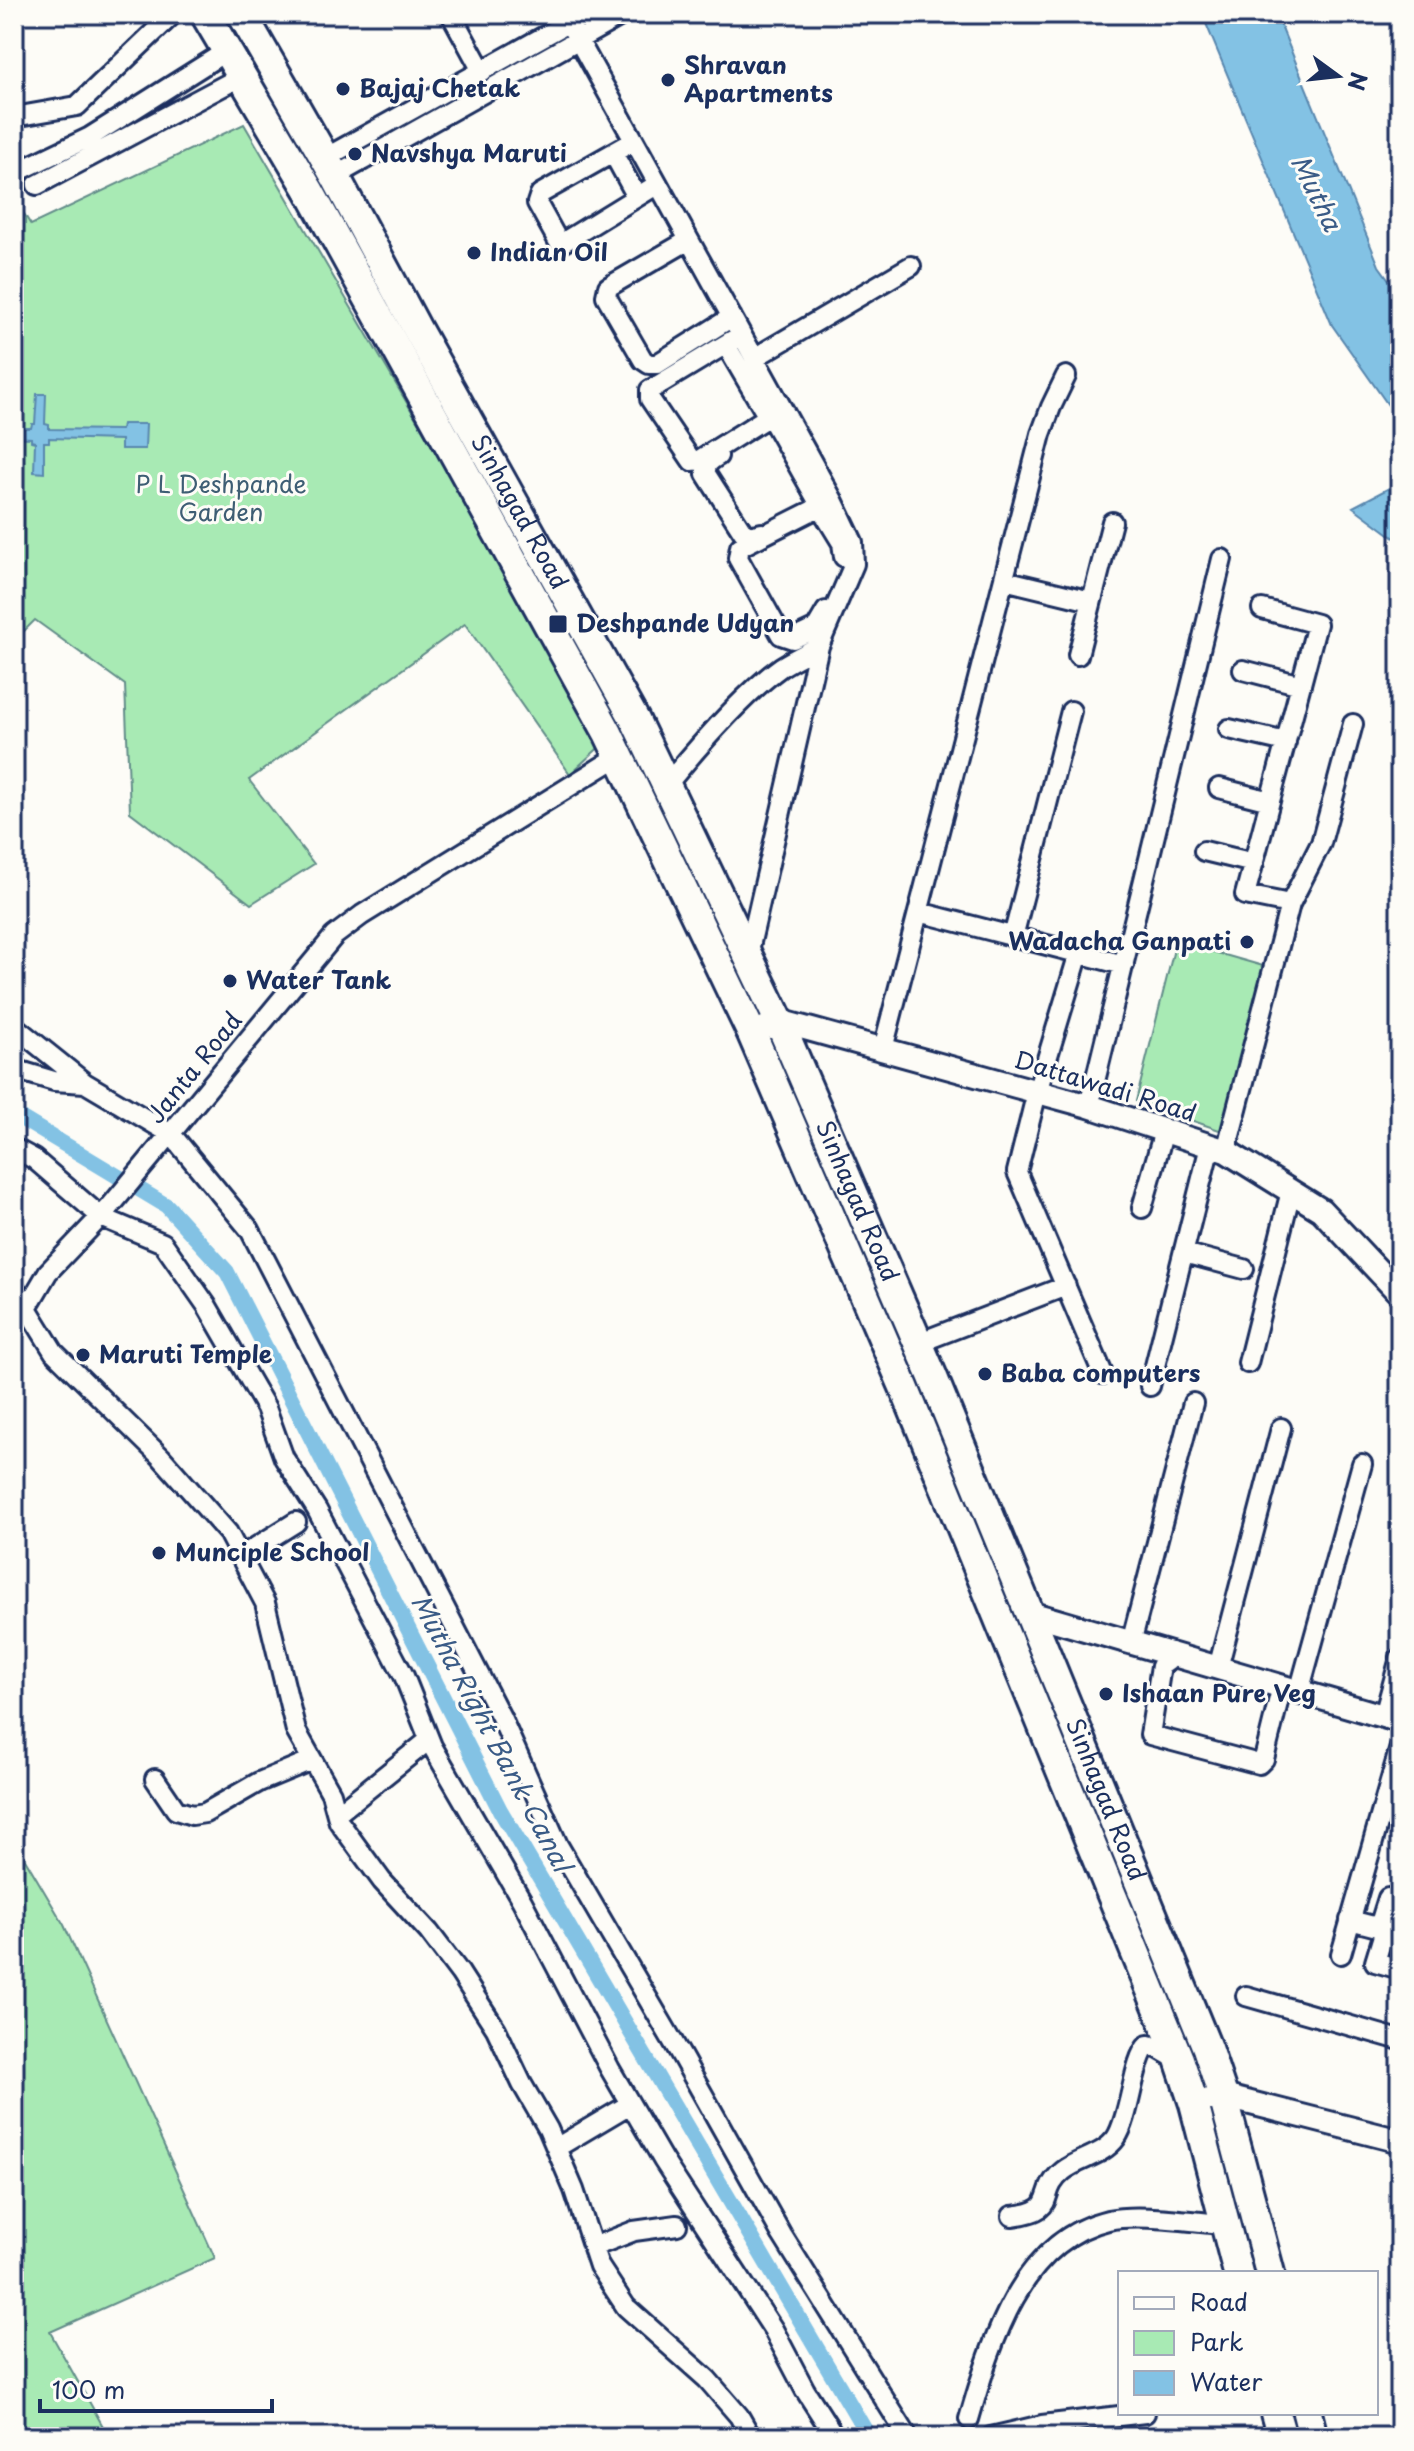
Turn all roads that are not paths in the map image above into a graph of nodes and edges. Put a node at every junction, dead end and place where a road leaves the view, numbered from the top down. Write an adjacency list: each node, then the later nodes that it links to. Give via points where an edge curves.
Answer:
1 (173, 14): 11 (street, via 77,106)
2 (205, 14): 8 (main road, Sinhagad Road)
3 (242, 14): 14 (main road, Sinhagad Road)
4 (451, 14): 9 (street)
5 (624, 14): 7 (street)
6 (572, 17): 7 (street); 9 (street)
7 (579, 41): 12 (street); 14 (street)
8 (228, 50): 10 (main road, Sinhagad Road); 15 (street, via 90,137)
9 (482, 71): 14 (street)
10 (242, 76): 16 (main road, Sinhagad Road); 17 (street)
11 (14, 117)
12 (634, 141): 13 (street); 18 (street)
13 (613, 153): 19 (street); 19 (street, via 540,194 537,203 562,243)
14 (330, 167): 16 (main road); 44 (main road, Sinhagad Road, via 635,720)
15 (19, 171)
16 (304, 181): 43 (main road, Sinhagad Road)
17 (37, 185)
18 (661, 190): 19 (street); 20 (street); 21 (street)
19 (637, 197)
20 (687, 237): 23 (street); 24 (street); 24 (street, via 608,287 606,296 649,364)
21 (577, 243)
22 (911, 266): 26 (street)
23 (601, 284)
24 (732, 317): 25 (street)
25 (734, 340): 26 (street); 28 (street); 28 (street, via 650,390 650,399 692,461)
26 (754, 358): 28 (street)
27 (1066, 376): 32 (street, via 1041,434)
28 (777, 416): 29 (street); 29 (street, via 709,461 706,474 749,536)
29 (826, 502): 29 (street, via 740,547 738,553 786,638 819,625 842,562 842,543); 35 (street, via 853,542 854,564)
30 (1112, 522): 33 (street)
31 (1222, 559): 54 (street)
32 (1004, 580): 33 (street); 50 (street)
33 (1091, 601): 36 (street)
34 (1262, 609): 38 (street, via 1317,624)
35 (819, 646): 44 (street, via 758,687); 53 (street)
36 (1078, 655)
37 (1243, 670): 38 (street)
38 (1301, 685): 42 (street)
39 (1071, 711): 51 (street)
40 (1353, 724): 49 (street, via 1321,843)
41 (1229, 729): 42 (street)
42 (1286, 742): 46 (street)
43 (619, 756): 57 (main road, Sinhagad Road); 64 (street, Janta Road, via 334,936)
44 (665, 787): 53 (main road, Sinhagad Road)
45 (1219, 788): 46 (street)
46 (1270, 801): 48 (street)
47 (1204, 851): 48 (street)
48 (1254, 863): 49 (street, via 1245,895)
49 (1290, 904): 66 (street)
50 (919, 912): 51 (street); 58 (street)
51 (1013, 937): 52 (street)
52 (1079, 953): 54 (street); 61 (street)
53 (747, 958): 55 (main road, Sinhagad Road)
54 (1124, 965): 62 (street)
55 (779, 1021): 57 (street); 58 (street, Dattawadi Road); 76 (main road, Sinhagad Road)
56 (14, 1026): 60 (street)
57 (752, 1034): 105 (main road, Sinhagad Road, via 904,1387)
58 (883, 1049): 61 (street, Dattawadi Road)
59 (14, 1069): 60 (street, via 54,1081)
60 (85, 1083): 64 (street)
61 (1037, 1092): 62 (street, Dattawadi Road); 72 (street, via 1017,1172)
62 (1089, 1106): 63 (street, Dattawadi Road)
63 (1164, 1131): 66 (street, Dattawadi Road); 68 (street)
64 (166, 1140): 69 (street, Janta Road); 123 (street, via 250,1230 482,1678 558,1845 782,2235)
65 (14, 1148): 69 (street)
66 (1218, 1149): 67 (street, Dattawadi Road); 70 (street)
67 (1291, 1191): 74 (street, Dattawadi Road, via 1321,1210); 77 (street)
68 (1142, 1208)
69 (105, 1213): 75 (street, Janta Road, via 48,1272); 92 (street, via 163,1243 200,1294 266,1408 284,1458 404,1676)
70 (1184, 1253): 71 (street); 79 (street)
71 (1244, 1269)
72 (1066, 1286): 76 (street); 78 (street)
73 (14, 1287): 75 (street)
74 (1400, 1294)
75 (28, 1306): 84 (street, via 54,1352 194,1493 228,1533)
76 (918, 1343): 85 (main road, Sinhagad Road)
77 (1248, 1363)
78 (1103, 1374)
79 (1150, 1386)
80 (1193, 1403): 86 (street)
81 (1281, 1428): 89 (street)
82 (1362, 1464): 90 (street)
83 (296, 1522): 84 (street)
84 (240, 1557): 94 (street, via 265,1603 296,1731)
85 (1030, 1613): 86 (street); 106 (main road, Sinhagad Road)
86 (1131, 1643): 87 (street)
87 (1170, 1654): 89 (street); 90 (street, via 1161,1666 1150,1735 1259,1764)
88 (1400, 1658): 91 (street)
89 (1218, 1668): 90 (street)
90 (1290, 1689): 91 (street)
91 (1392, 1719)
92 (429, 1740): 97 (street); 107 (street)
93 (1400, 1747): 96 (street)
94 (312, 1760): 95 (street, via 192,1815 176,1810); 97 (street)
95 (155, 1779)
96 (1392, 1809): 99 (street)
97 (337, 1814): 110 (street, via 382,1881 460,1973 496,2029)
98 (1400, 1901): 100 (street, via 1388,1898)
99 (1350, 1920): 100 (street); 101 (street)
100 (1379, 1927): 102 (street, via 1385,1929 1375,1962)
101 (1341, 1954)
102 (1400, 1969)
103 (1246, 1996): 104 (street)
104 (1400, 2040)
105 (1179, 2059): 108 (main road, Sinhagad Road); 111 (street, via 1148,2045 1116,2137 1063,2171 1041,2210)
106 (1223, 2096): 108 (street); 109 (street); 116 (main road, Sinhagad Road)
107 (630, 2104): 110 (street); 122 (street)
108 (1194, 2104): 112 (main road, Sinhagad Road)
109 (1400, 2141)
110 (556, 2148): 114 (street)
111 (1012, 2216)
112 (1225, 2224): 115 (main road, Sinhagad Road); 120 (street, via 1107,2220 1078,2232 1021,2286 1006,2311)
113 (677, 2225): 114 (street, via 634,2231)
114 (593, 2247): 121 (street, via 626,2307 707,2379)
115 (1237, 2271)
116 (1269, 2271)
117 (1128, 2415): 124 (street)
118 (1276, 2415): 125 (main road)
119 (1308, 2415): 126 (main road)
120 (969, 2419)
121 (751, 2437)
122 (835, 2437)
123 (908, 2437)
124 (991, 2437)
125 (1282, 2437)
126 (1313, 2437)

